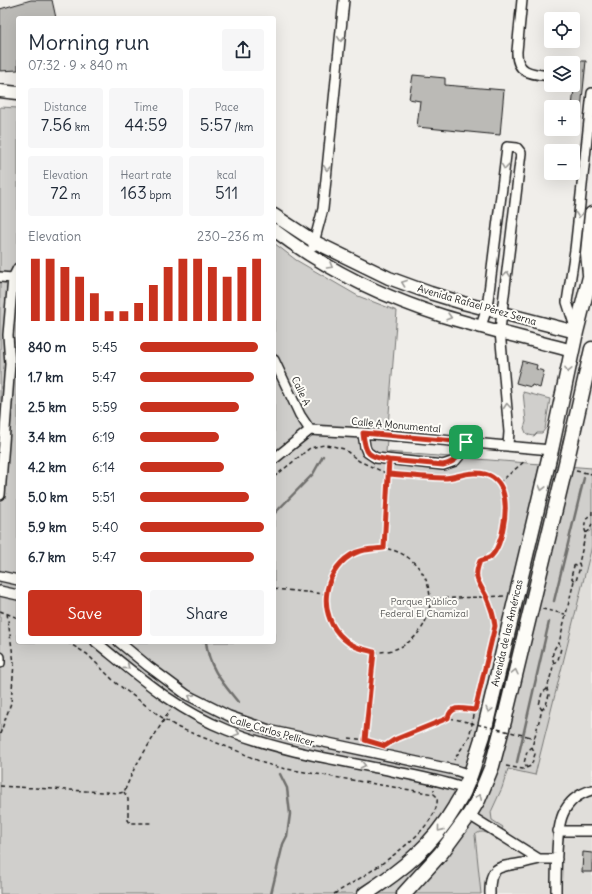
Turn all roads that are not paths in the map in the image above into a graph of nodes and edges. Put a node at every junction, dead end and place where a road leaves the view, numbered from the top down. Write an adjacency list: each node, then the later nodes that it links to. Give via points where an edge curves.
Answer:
1 (344, 0): 12 (street, one-way to 12, via 323,209)
2 (522, 0): 3 (street, via 517,51 519,65 532,74)
3 (544, 75)
4 (0, 91): 5 (main road)
5 (16, 93)
6 (592, 93): 22 (street, one-way to 22, via 567,302)
7 (500, 208): 8 (street); 8 (street, one-way to 7, via 521,153 517,148 507,147); 18 (street)
8 (514, 209): 19 (street, one-way to 8)
9 (276, 216): 12 (main road, Avenida Rafael Pérez Serna)
10 (592, 220): 14 (highway, Avenida de las Américas, via 588,253)
11 (276, 231): 13 (main road, Avenida Rafael Pérez Serna)
12 (315, 242): 13 (street); 18 (main road, Avenida Rafael Pérez Serna, one-way to 12, via 430,293 389,278)
13 (310, 254): 20 (main road, Avenida Rafael Pérez Serna, one-way to 20, via 364,285 412,305)
14 (591, 271): 22 (highway, Avenida de las Américas)
15 (16, 272): 17 (street)
16 (0, 277): 17 (street)
17 (13, 278): 29 (street, via 8,335 10,364)
18 (487, 308): 19 (main road, Avenida Rafael Pérez Serna); 20 (street)
19 (502, 312): 21 (street); 22 (main road, Avenida Rafael Pérez Serna)
20 (481, 326): 21 (main road, Avenida Rafael Pérez Serna)
21 (500, 331): 24 (main road, Avenida Rafael Pérez Serna); 31 (street, one-way to 21)
22 (576, 332): 24 (highway, Avenida de las Américas)
23 (592, 349): 33 (highway, Avenida de las Américas)
24 (572, 351): 32 (highway, Avenida de las Américas, one-way to 32)
25 (276, 364): 27 (street, Calle A)
26 (592, 380): 33 (main road, via 575,442)
27 (310, 430): 28 (street, Calle A Monumental); 34 (street)
28 (363, 433): 30 (street, Calle A Monumental); 30 (street, via 364,447 376,458 443,465 455,461)
29 (2, 442): 35 (street)
30 (466, 442): 31 (street, Calle A Monumental)
31 (508, 445): 32 (street, Calle A Monumental)
32 (551, 450): 36 (highway, via 557,454 559,463 548,510); 45 (highway, Avenida de las Américas, one-way to 45, via 483,736)
33 (568, 453): 36 (highway, Avenida de las Américas)
34 (276, 457)
35 (0, 495)
36 (544, 550): 48 (highway, Avenida de las Américas, one-way to 36, via 478,800 492,766)
37 (0, 576): 38 (street)
38 (16, 580)
39 (0, 590): 40 (street)
40 (16, 594)
41 (98, 644): 46 (street, Calle Carlos Pellicer, one-way to 46, via 151,687 183,709 227,730 270,744 439,781)
42 (122, 644): 45 (street, Calle Carlos Pellicer, one-way to 42, via 272,731 229,716 187,695)
43 (0, 657): 44 (street)
44 (0, 663)
45 (470, 775): 46 (highway, Avenida de las Américas)
46 (465, 790): 53 (highway, Avenida de las Américas, one-way to 53, via 444,825 426,846 409,862)
47 (592, 790): 49 (street, via 566,808 560,818)
48 (469, 814): 51 (street); 54 (highway, Avenida de las Américas, via 441,853)
49 (558, 831): 50 (street); 52 (street)
50 (592, 832)
51 (539, 859): 52 (street); 55 (street, via 497,868 492,874)
52 (557, 859): 56 (street)
53 (365, 894)
54 (404, 894)
55 (490, 894)
56 (556, 894)

